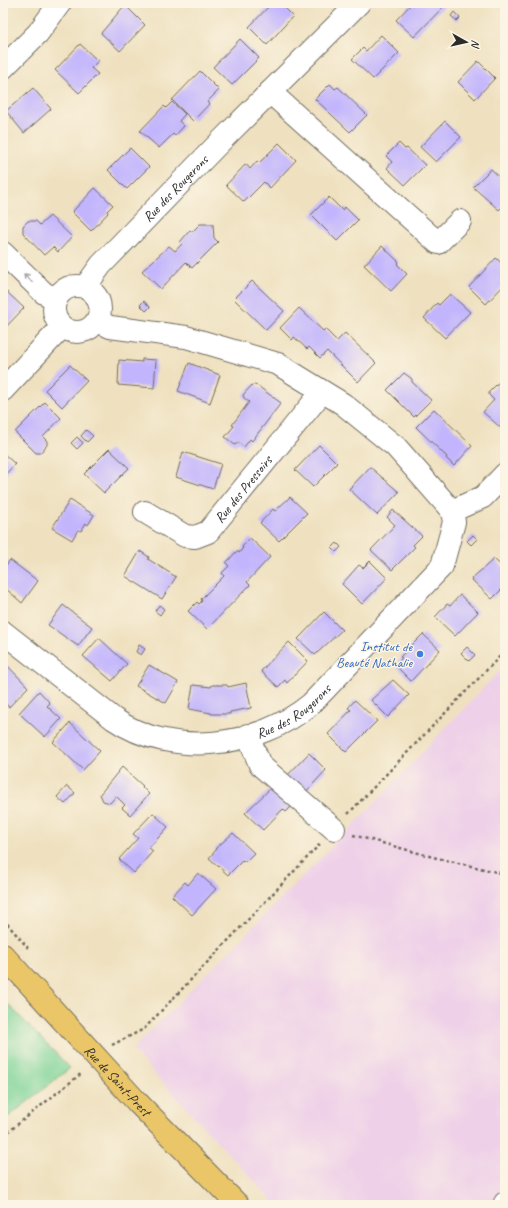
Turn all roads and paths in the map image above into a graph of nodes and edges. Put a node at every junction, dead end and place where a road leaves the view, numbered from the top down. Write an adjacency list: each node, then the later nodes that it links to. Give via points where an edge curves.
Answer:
1 (60, 3): 3 (street, via 38,33)
2 (359, 3): 4 (street, Rue des Rougerons)
3 (3, 68)
4 (270, 92): 5 (street, via 438,243); 7 (street, Rue des Rougerons, via 101,265)
5 (460, 221)
6 (3, 253): 8 (street, one-way to 6, via 44,293)
7 (85, 287): 8 (street, via 66,288); 9 (street, via 98,299)
8 (56, 299): 10 (street, via 54,314)
9 (98, 321): 10 (street, via 84,332 68,332); 12 (street, via 110,327 186,337 278,364)
10 (62, 327): 11 (street)
11 (3, 390)
12 (322, 392): 14 (street, via 343,404 396,447); 15 (street, Rue des Pressoirs, via 208,532 195,537 185,536)
13 (505, 474): 14 (street, via 482,497)
14 (452, 511): 18 (street, Rue des Rougerons, via 454,522 442,566 311,704 287,721)
15 (145, 512)
16 (3, 632): 18 (street, Rue des Rougerons, via 114,719 148,736 182,743 216,742)
17 (505, 651): 19 (path)
18 (248, 735): 19 (street, via 260,765)
19 (334, 829): 20 (path); 22 (path, via 144,1028 112,1045)
20 (505, 874)
21 (3, 955): 22 (main road, Rue de Saint-Prest)
22 (99, 1060): 23 (path); 24 (main road, Rue de Saint-Prest)
23 (3, 1136)
24 (237, 1204)

